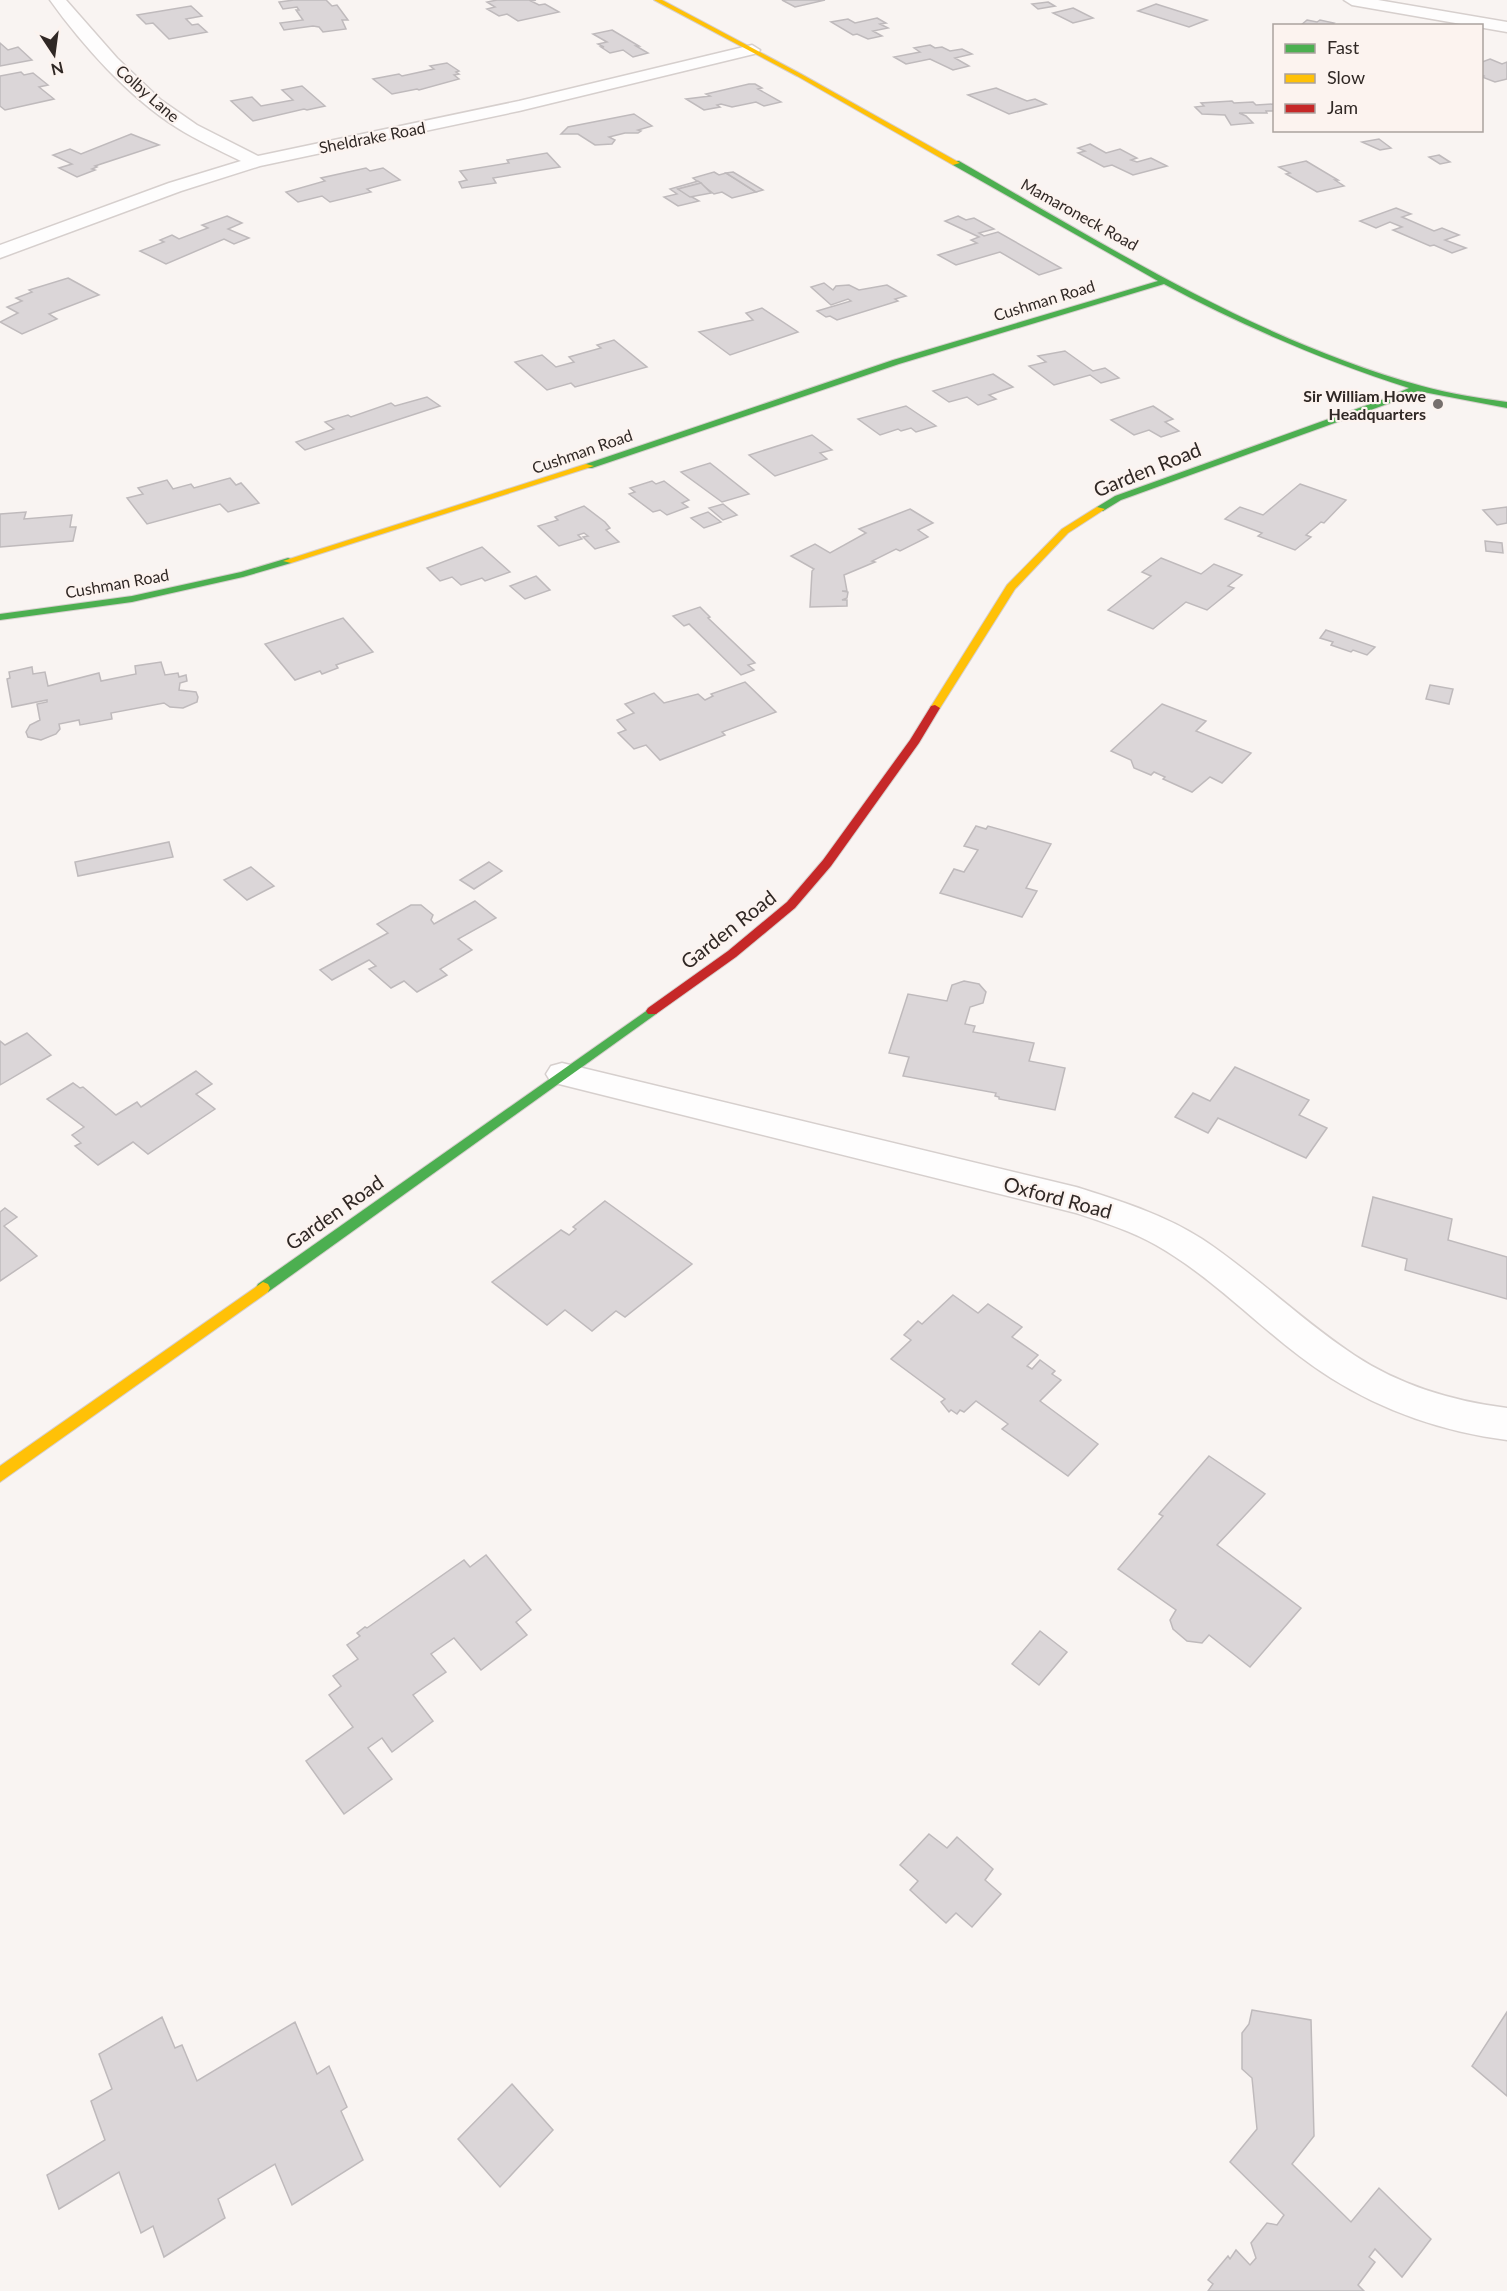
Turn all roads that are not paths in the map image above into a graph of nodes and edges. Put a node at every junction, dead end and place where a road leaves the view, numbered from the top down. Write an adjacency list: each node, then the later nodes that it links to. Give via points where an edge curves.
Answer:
1 (58, 0): 6 (street, Colby Lane, via 104,54 170,115)
2 (657, 0): 5 (street, Mamaroneck Road)
3 (1352, 0): 4 (street)
4 (1507, 27)
5 (752, 50): 6 (street, Sheldrake Road, via 519,106); 8 (street, Mamaroneck Road)
6 (256, 162): 7 (street, Sheldrake Road, via 153,195)
7 (0, 252)
8 (1165, 281): 9 (street, Mamaroneck Road, via 1287,342); 11 (street, Cushman Road, via 896,362 572,472 292,560 132,599)
9 (1416, 388): 10 (street, Mamaroneck Road); 12 (street, Garden Road, via 1118,498 1065,531 1011,587 915,741 827,863 791,905 732,954)
10 (1507, 405)
11 (0, 617)
12 (562, 1074): 13 (street, Oxford Road, via 1076,1200 1131,1217 1171,1237 1245,1289 1323,1354 1366,1380 1406,1400); 14 (street, Garden Road)
13 (1507, 1424)
14 (0, 1475)

